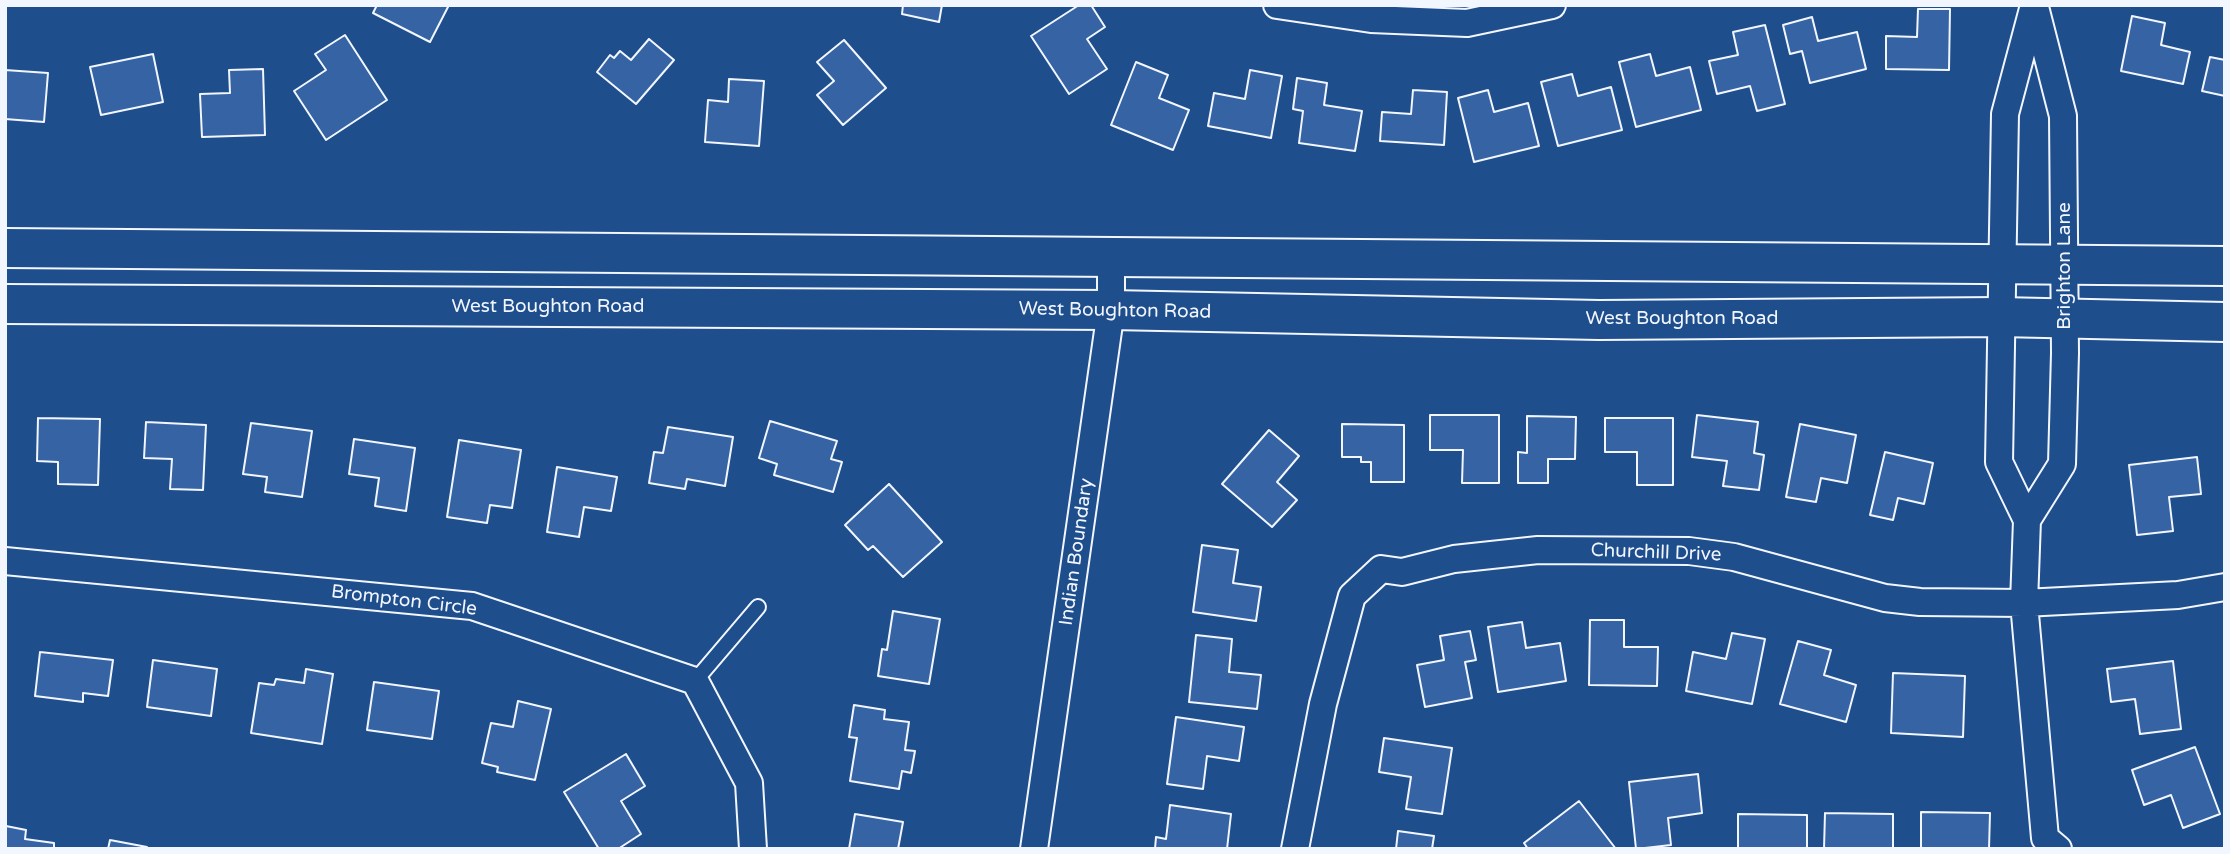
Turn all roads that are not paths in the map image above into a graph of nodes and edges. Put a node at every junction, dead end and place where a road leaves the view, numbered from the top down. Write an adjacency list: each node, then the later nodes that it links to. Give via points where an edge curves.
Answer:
1 (1276, 5): 2 (street, via 1371,19 1467,23)
2 (1552, 5)
3 (2034, 5): 6 (street, Brighton Lane, via 2005,114); 7 (street, Brighton Lane, via 2063,116)
4 (5, 248): 5 (main road)
5 (1111, 255): 6 (main road); 10 (street, Indian Boundary)
6 (2001, 263): 7 (main road); 11 (street, Brighton Lane)
7 (2066, 264): 8 (main road); 12 (street, Brighton Lane)
8 (2225, 267)
9 (5, 304): 10 (main road, West Boughton Road)
10 (1111, 310): 11 (main road, West Boughton Road, via 1599,320); 21 (street, Indian Boundary)
11 (2000, 317): 12 (main road, West Boughton Road); 14 (street, Brighton Lane, via 1999,462)
12 (2065, 320): 13 (main road, West Boughton Road); 14 (street, Brighton Lane, via 2062,464)
13 (2225, 322)
14 (2027, 520): 17 (street, Brighton Lane)
15 (5, 561): 19 (street, Brompton Circle, via 472,606)
16 (2225, 587): 17 (street, Churchill Drive, via 2178,596)
17 (2024, 603): 22 (street, Churchill Drive, via 1885,598 1765,564 1689,551 1538,550 1454,559 1402,572 1381,569 1352,596 1323,704); 23 (street, Brighton Lane, via 2045,838)
18 (758, 607): 19 (lane)
19 (695, 681): 20 (street, via 748,783)
20 (753, 849)
21 (1034, 849)
22 (1295, 849)
23 (2058, 849)

